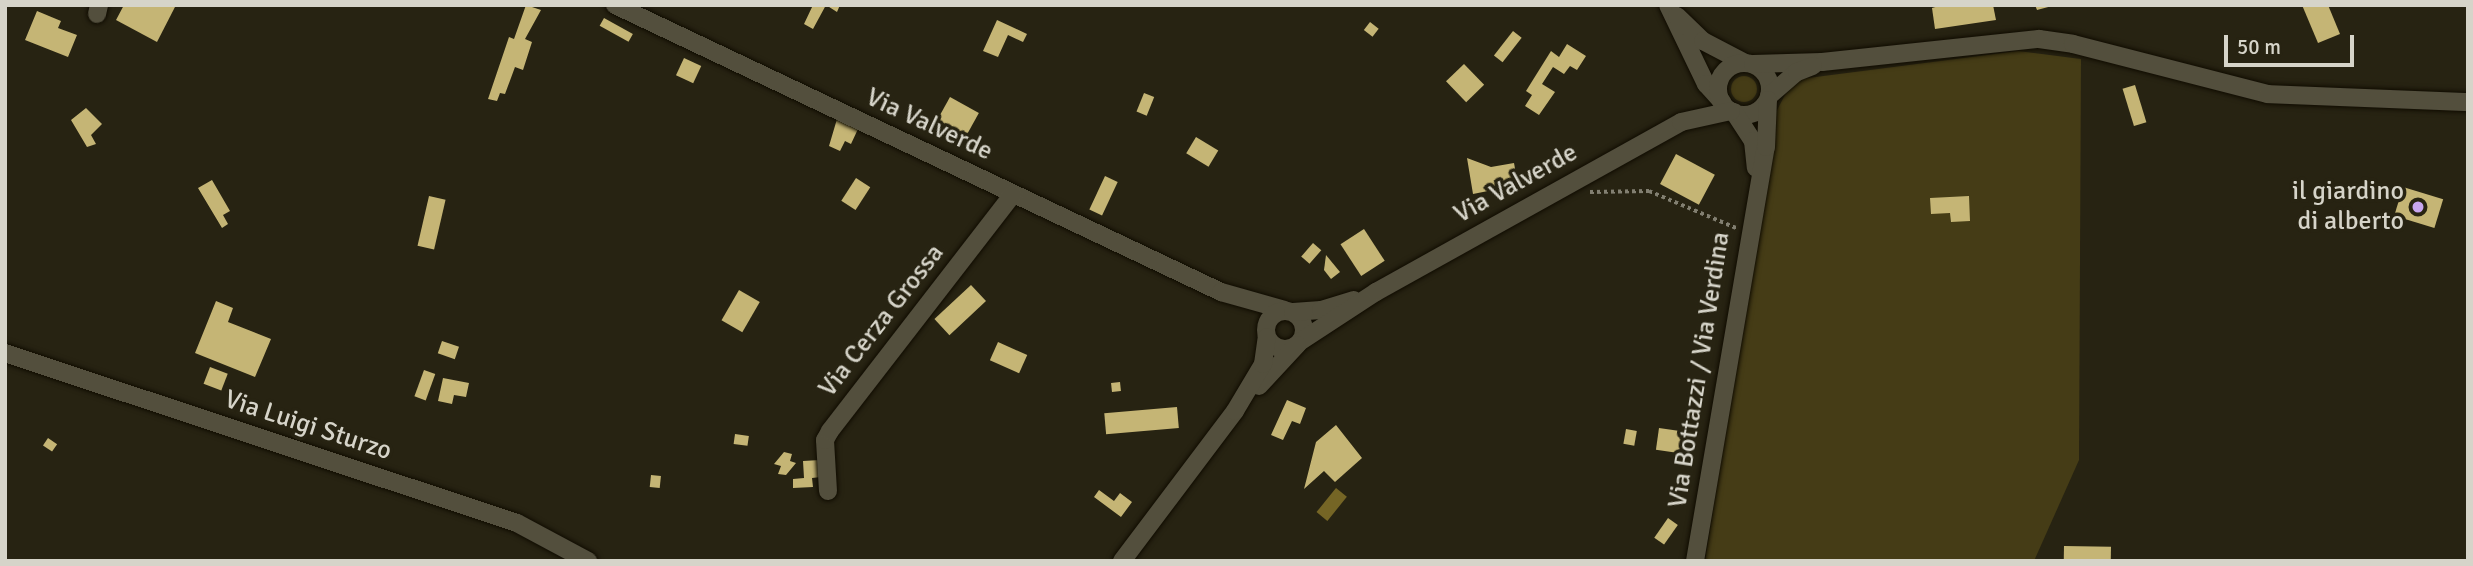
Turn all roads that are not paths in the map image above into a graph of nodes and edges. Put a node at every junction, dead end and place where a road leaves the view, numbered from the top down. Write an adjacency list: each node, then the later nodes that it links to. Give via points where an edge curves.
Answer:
1 (615, 5): 10 (street, Via Valverde)
2 (1669, 7): 4 (street, via 1703,41); 7 (street)
3 (1822, 62): 4 (street); 5 (street, via 1797,72); 6 (street, via 2039,39 2268,94)
4 (1749, 63): 5 (street, via 1768,77); 7 (street, via 1723,74 1718,87)
5 (1768, 98): 7 (street, via 1757,111); 9 (street, via 1766,147)
6 (2468, 102)
7 (1725, 104): 8 (street); 8 (street); 9 (street, via 1753,141)
8 (1681, 122): 12 (street, Via Valverde)
9 (1757, 189): 21 (street, Via Bottazzi / Via Verdina)
10 (1013, 194): 11 (street, Via Valverde); 18 (street, Via Cerza Grossa, via 830,430 825,440)
11 (1221, 292): 13 (street); 14 (street)
12 (1376, 292): 13 (street, via 1321,310); 15 (street)
13 (1289, 311): 14 (street, via 1271,316); 15 (street, via 1302,321)
14 (1266, 334): 15 (street, via 1277,348); 17 (street, via 1263,365)
15 (1299, 342): 17 (street)
16 (5, 353): 19 (street, Via Luigi Sturzo, via 517,523)
17 (1235, 411): 20 (street)
18 (828, 491)
19 (588, 561)
20 (1122, 561)
21 (1695, 561)

